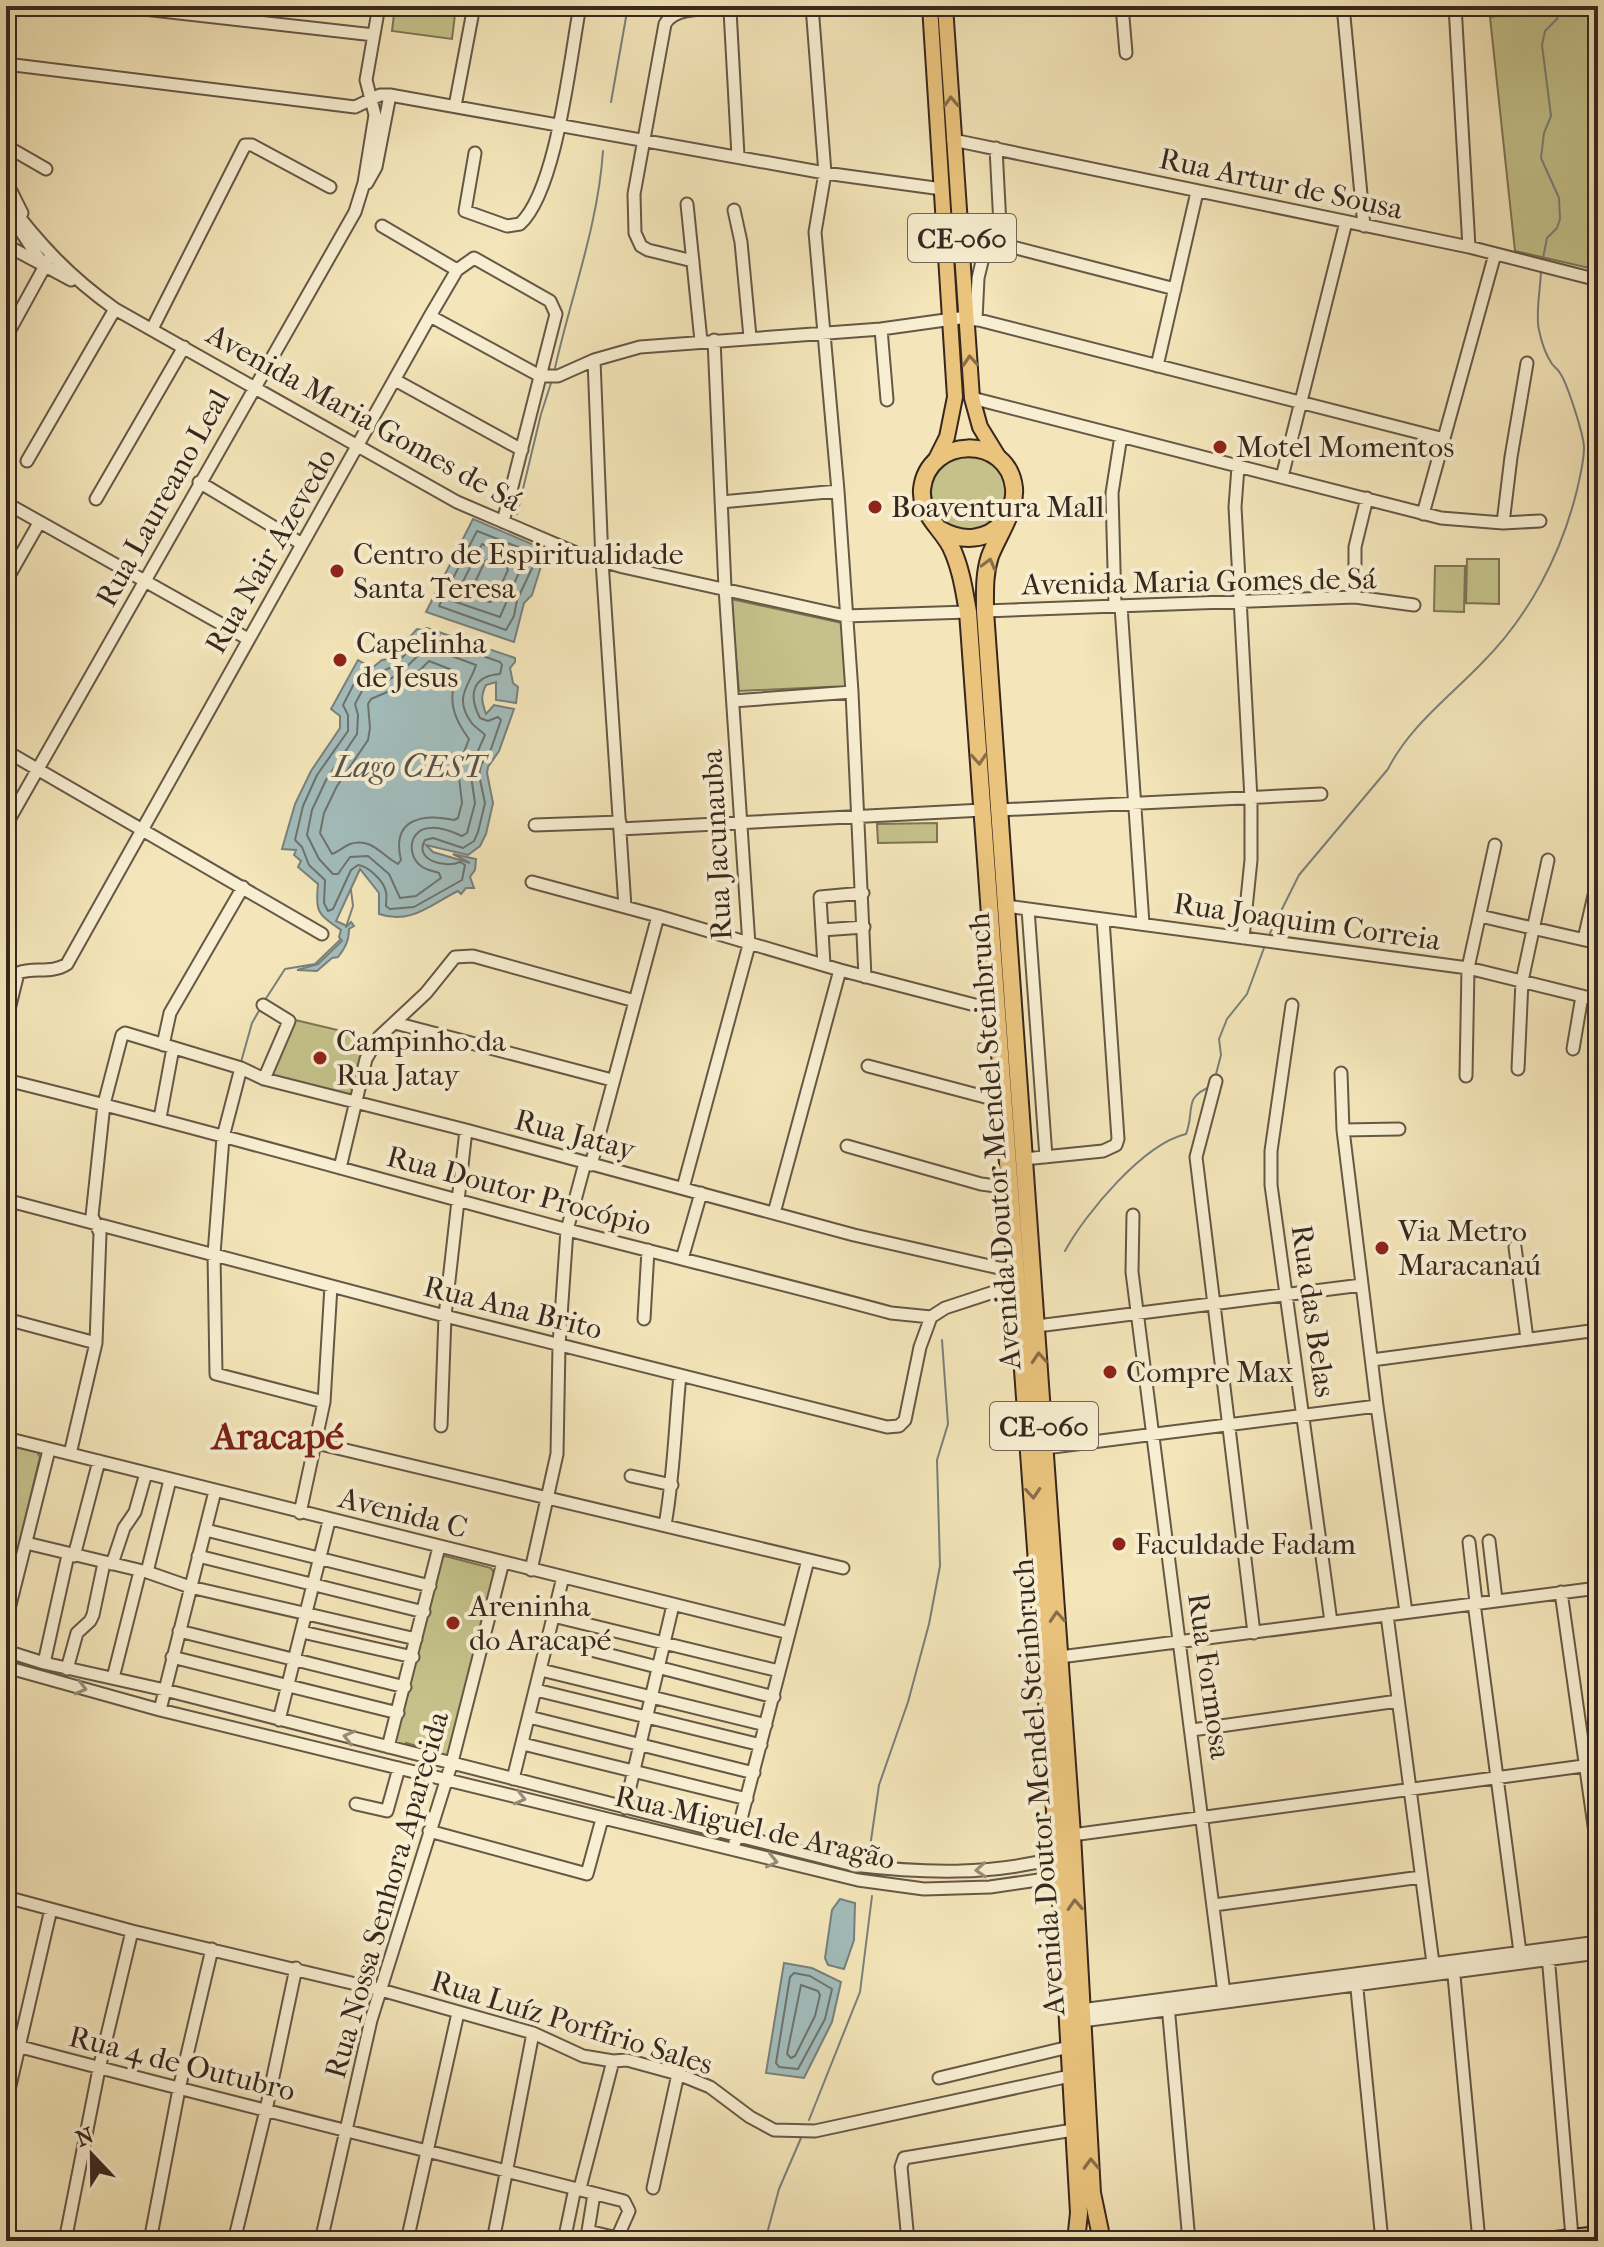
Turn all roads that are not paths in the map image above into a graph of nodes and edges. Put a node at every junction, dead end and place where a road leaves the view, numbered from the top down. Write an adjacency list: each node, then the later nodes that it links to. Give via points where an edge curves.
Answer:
1 (117, 6): 14 (street)
2 (379, 6): 14 (street, Rua Laureano Leal)
3 (474, 6): 19 (street)
4 (580, 6): 20 (street)
5 (743, 6): 13 (street)
6 (812, 6): 28 (street)
7 (930, 6): 31 (main road, CE-060)
8 (1001, 6): 12 (street)
9 (1122, 6): 15 (street)
10 (1343, 6): 40 (street)
11 (1455, 6): 46 (street)
12 (945, 8): 21 (main road, CE-060, one-way to 12)
13 (730, 10): 22 (street, via 682,12 665,24); 26 (street)
14 (374, 35): 18 (street, Rua Laureano Leal, via 366,80)
15 (1126, 53)
16 (6, 64): 18 (street, via 355,107)
17 (390, 95): 18 (street); 19 (street); 33 (street, Rua Laureano Leal, via 376,167)
18 (371, 100): 33 (street, Rua Laureano Leal, via 375,115)
19 (455, 106): 20 (street)
20 (558, 124): 22 (street); 25 (street, via 535,205 514,226 465,211)
21 (953, 140): 24 (street, Rua Artur de Sousa); 42 (main road, CE-060)
22 (645, 141): 26 (street); 49 (street, via 634,194 637,239 648,250)
23 (6, 146): 27 (street)
24 (996, 148): 32 (street, Rua Artur de Sousa); 45 (street)
25 (475, 153)
26 (738, 156): 28 (street)
27 (46, 169)
28 (825, 173): 31 (street); 61 (street, via 815,232)
29 (6, 181): 41 (street)
30 (330, 187): 59 (street, via 245,145)
31 (942, 189): 58 (main road, CE-060)
32 (1197, 192): 38 (street, Rua Artur de Sousa); 54 (street)
33 (361, 195): 72 (street, Rua Laureano Leal)
34 (6, 200): 41 (street)
35 (687, 204): 49 (street)
36 (6, 210): 50 (street)
37 (734, 210): 63 (street)
38 (1346, 222): 40 (street, Rua Artur de Sousa); 75 (street)
39 (382, 226): 51 (street)
40 (1364, 226): 46 (street, Rua Artur de Sousa)
41 (27, 229): 48 (street, Avenida Maria Gomes de Sá)
42 (962, 234): 43 (street); 57 (main road, CE-060)
43 (987, 241): 45 (street); 57 (street)
44 (6, 245): 50 (street, Avenida Maria Gomes de Sá)
45 (1001, 245): 54 (street)
46 (1469, 247): 47 (street, Rua Artur de Sousa)
47 (1495, 254): 52 (street, Rua Artur de Sousa); 77 (street)
48 (51, 255): 50 (street); 53 (street, Avenida Maria Gomes de Sá)
49 (693, 261): 65 (street)
50 (45, 267): 53 (street, Avenida Maria Gomes de Sá); 62 (street)
51 (457, 270): 56 (street, Rua Nair Azevedo); 70 (street, Rua Nair Azevedo, via 477,258 553,305 556,314)
52 (1598, 280)
53 (79, 283): 55 (street, Avenida Maria Gomes de Sá)
54 (1175, 289): 69 (street)
55 (115, 309): 59 (street, Avenida Maria Gomes de Sá); 81 (street)
56 (430, 316): 70 (street); 71 (street, Rua Nair Azevedo)
57 (972, 318): 58 (street); 69 (street); 73 (main road, CE-060, one-way to 57)
58 (950, 320): 60 (street); 82 (main road, CE-060, via 953,417)
59 (152, 329): 66 (street, Avenida Maria Gomes de Sá)
60 (881, 329): 61 (street); 74 (street)
61 (825, 332): 63 (street); 86 (street)
62 (6, 337)
63 (750, 337): 64 (street)
64 (714, 340): 65 (street); 89 (street, Rua Jacunauba)
65 (701, 341): 67 (street, via 640,347)
66 (184, 347): 72 (street, Avenida Maria Gomes de Sá); 88 (street)
67 (594, 360): 70 (street, via 558,376); 99 (street)
68 (1527, 363): 96 (street)
69 (1157, 366): 75 (street)
70 (540, 376): 79 (street)
71 (395, 380): 78 (street, Rua Nair Azevedo); 79 (street)
72 (253, 386): 78 (street, Avenida Maria Gomes de Sá); 85 (street, Rua Laureano Leal)
73 (972, 398): 76 (street); 80 (main road, CE-060, via 980,427)
74 (887, 400)
75 (1301, 402): 77 (street); 84 (street)
76 (1121, 436): 83 (street); 106 (street, via 1112,493)
77 (1444, 439): 91 (street)
78 (359, 447): 94 (street, Avenida Maria Gomes de Sá); 98 (street, Rua Nair Azevedo)
79 (522, 450): 94 (street)
80 (1000, 460): 82 (highway, via 965,447); 92 (highway, CE-060, via 1014,489)
81 (27, 461)
82 (934, 463): 97 (highway, CE-060, via 922,494 927,513)
83 (1238, 467): 84 (street); 104 (street)
84 (1282, 477): 87 (street)
85 (199, 482): 98 (street); 100 (street, Rua Laureano Leal)
86 (838, 491): 89 (street); 108 (street)
87 (1367, 498): 91 (street); 103 (street, via 1355,547)
88 (96, 499)
89 (721, 502): 102 (street, Rua Jacunauba)
90 (6, 503): 95 (street)
91 (1423, 514): 96 (street)
92 (1005, 520): 97 (highway, via 991,533 972,538); 107 (highway, CE-060, one-way to 92)
93 (1540, 521): 96 (street)
94 (503, 522): 99 (street, Avenida Maria Gomes de Sá)
95 (39, 523): 100 (street); 101 (street)
96 (1503, 523)
97 (940, 529): 107 (highway, CE-060)
98 (302, 544): 109 (street, Rua Nair Azevedo)
99 (602, 561): 102 (street, Avenida Maria Gomes de Sá); 122 (street)
100 (144, 579): 109 (street); 113 (street, Rua Laureano Leal)
101 (6, 581)
102 (725, 588): 108 (street, Avenida Maria Gomes de Sá); 111 (street, Rua Jacunauba)
103 (1355, 597): 104 (street, Avenida Maria Gomes de Sá); 105 (street, Avenida Maria Gomes de Sá)
104 (1240, 603): 106 (street, Avenida Maria Gomes de Sá); 115 (street)
105 (1414, 605)
106 (1118, 606): 107 (street, Avenida Maria Gomes de Sá); 116 (street)
107 (976, 612): 108 (street, Avenida Maria Gomes de Sá); 117 (highway, Avenida Doutor Mendel Steinbruch / CE-060)
108 (845, 616): 110 (street)
109 (248, 639): 123 (street, Rua Nair Azevedo)
110 (852, 692): 111 (street); 118 (street)
111 (733, 701): 119 (street, Rua Jacunauba)
112 (6, 751): 113 (street)
113 (37, 769): 120 (street, Rua Laureano Leal); 123 (street)
114 (1321, 794): 115 (street)
115 (1251, 799): 116 (street); 141 (street)
116 (1135, 803): 117 (street); 136 (street)
117 (991, 810): 118 (street); 130 (highway, Avenida Doutor Mendel Steinbruch / CE-060); 155 (highway, Avenida Doutor Mendel Steinbruch / CE-060)
118 (859, 816): 119 (street); 129 (street)
119 (742, 822): 122 (street); 144 (street, Rua Jacunauba)
120 (6, 825)
121 (535, 825): 122 (street)
122 (620, 826): 131 (street)
123 (142, 828): 128 (street); 156 (street, Rua Nair Azevedo, via 67,964 18,973)
124 (1495, 845): 134 (street)
125 (1548, 860): 138 (street)
126 (1598, 878): 142 (street)
127 (532, 882): 131 (street)
128 (243, 887): 140 (street); 158 (street, via 170,1013)
129 (863, 893): 137 (street); 139 (street, via 820,897)
130 (1006, 906): 132 (street, Rua Joaquim Correia); 179 (highway, Avenida Doutor Mendel Steinbruch / CE-060)
131 (625, 907): 133 (street)
132 (1028, 909): 135 (street, Rua Joaquim Correia); 178 (street)
133 (658, 916): 144 (street); 152 (street)
134 (1480, 916): 138 (street); 146 (street)
135 (1103, 919): 136 (street, Rua Joaquim Correia); 178 (street, via 1118,1139 1111,1150)
136 (1143, 924): 141 (street, Rua Joaquim Correia)
137 (864, 927): 139 (street); 148 (street)
138 (1533, 929): 142 (street); 149 (street)
139 (822, 930): 145 (street)
140 (322, 934)
141 (1243, 938): 146 (street, Rua Joaquim Correia)
142 (1584, 939): 143 (street)
143 (1598, 943)
144 (749, 945): 145 (street); 182 (street, Rua Jacunauba)
145 (824, 965): 147 (street)
146 (1468, 968): 149 (street, Rua Joaquim Correia); 164 (street)
147 (840, 970): 148 (street); 187 (street)
148 (865, 977): 155 (street)
149 (1522, 981): 150 (street, Rua Joaquim Correia); 162 (street)
150 (1582, 996): 151 (street, Rua Joaquim Correia); 159 (street)
151 (1598, 1000)
152 (635, 1001): 157 (street, via 463,955 451,960); 167 (street)
153 (263, 1005): 165 (street, via 289,1021)
154 (1292, 1005): 198 (street, Rua das Belas, via 1270,1168)
155 (998, 1011): 169 (highway, Avenida Doutor Mendel Steinbruch / CE-060)
156 (6, 1022)
157 (395, 1023): 167 (street); 170 (street, via 372,1046)
158 (168, 1046): 161 (street, Rua Jatay); 171 (street, Rua Jatay, via 124,1033); 172 (street)
159 (1573, 1049)
160 (868, 1066): 169 (street)
161 (241, 1068): 165 (street, Rua Jatay); 176 (street)
162 (1518, 1069)
163 (1341, 1073): 175 (street)
164 (1466, 1076)
165 (264, 1079): 170 (street, Rua Jatay)
166 (6, 1080): 171 (street, Rua Doutor Procópio)
167 (612, 1080): 180 (street)
168 (1216, 1081): 199 (street, via 1196,1157)
169 (1004, 1102): 183 (highway, Avenida Doutor Mendel Steinbruch / CE-060)
170 (356, 1103): 174 (street, Rua Jatay); 181 (street)
171 (104, 1104): 172 (street, Rua Doutor Procópio); 189 (street, via 92,1216)
172 (160, 1118): 176 (street, Rua Doutor Procópio)
173 (1399, 1129): 175 (street)
174 (466, 1130): 180 (street, Rua Jatay); 185 (street)
175 (1343, 1130): 196 (street)
176 (223, 1137): 181 (street, Rua Doutor Procópio); 193 (street)
177 (847, 1146): 183 (street)
178 (1046, 1157): 179 (street)
179 (1024, 1159): 205 (highway, Avenida Doutor Mendel Steinbruch / CE-060)
180 (588, 1164): 182 (street, Rua Jatay); 190 (street)
181 (340, 1168): 185 (street, Rua Doutor Procópio)
182 (683, 1188): 184 (street, Rua Jatay)
183 (1011, 1188): 195 (highway, Avenida Doutor Mendel Steinbruch / CE-060)
184 (701, 1193): 187 (street, Rua Jatay); 194 (street)
185 (457, 1199): 190 (street, Rua Doutor Procópio); 201 (street)
186 (6, 1200): 189 (street, Rua Ana Brito)
187 (774, 1213): 195 (street, Rua Jatay)
188 (1133, 1215): 200 (street, Rua Formosa)
189 (96, 1223): 193 (street, Rua Ana Brito); 208 (street)
190 (567, 1230): 192 (street, Rua Doutor Procópio); 209 (street)
191 (1515, 1247): 207 (street)
192 (648, 1250): 194 (street, Rua Doutor Procópio); 204 (street)
193 (214, 1254): 197 (street, Rua Ana Brito); 212 (street, via 216,1374)
194 (682, 1259): 202 (street, Rua Doutor Procópio, via 891,1313)
195 (1018, 1276): 202 (street, Rua Doutor Procópio); 320 (highway, Avenida Doutor Mendel Steinbruch / CE-060, one-way to 320)
196 (1362, 1285): 198 (street); 210 (street)
197 (331, 1286): 201 (street, Rua Ana Brito); 212 (street)
198 (1288, 1294): 199 (street); 214 (street, Rua das Belas)
199 (1213, 1304): 200 (street); 216 (street)
200 (1138, 1315): 205 (street); 217 (street, Rua Formosa)
201 (445, 1316): 209 (street, Rua Ana Brito); 215 (street)
202 (931, 1317): 211 (street, Rua Ana Brito, via 905,1420 894,1427)
203 (6, 1319): 208 (street)
204 (644, 1319)
205 (1037, 1326): 220 (highway, Avenida Doutor Mendel Steinbruch / CE-060, one-way to 205)
206 (1598, 1330): 207 (street)
207 (1527, 1339): 210 (street)
208 (96, 1343): 222 (street)
209 (559, 1345): 211 (street, Rua Ana Brito); 229 (street, via 557,1454)
210 (1372, 1360): 213 (street)
211 (680, 1375): 227 (street)
212 (324, 1402): 219 (street)
213 (1377, 1406): 214 (street); 257 (street)
214 (1302, 1415): 216 (street); 262 (street, Rua das Belas)
215 (441, 1426)
216 (1227, 1427): 217 (street); 266 (street)
217 (1152, 1436): 220 (street); 269 (street, Rua Formosa)
218 (6, 1438): 221 (street, Avenida C)
219 (316, 1443): 229 (street); 230 (street)
220 (1045, 1448): 274 (highway, Avenida Doutor Mendel Steinbruch / CE-060, one-way to 220)
221 (49, 1450): 222 (street, Avenida C); 236 (street)
222 (70, 1454): 223 (street, Avenida C)
223 (99, 1461): 224 (street, Avenida C); 238 (street)
224 (146, 1473): 226 (street, Avenida C); 243 (street, via 135,1512)
225 (631, 1476): 227 (street)
226 (170, 1480): 228 (street, Avenida C); 246 (street)
227 (672, 1485): 232 (street)
228 (215, 1491): 230 (street, Avenida C); 233 (street)
229 (549, 1497): 232 (street); 245 (street)
230 (300, 1513): 231 (street, Avenida C)
231 (329, 1521): 237 (street, Avenida C); 240 (street)
232 (665, 1525): 241 (street)
233 (206, 1530): 239 (street); 240 (street)
234 (1489, 1541): 253 (street)
235 (1469, 1542): 254 (street)
236 (26, 1543): 238 (street); 261 (street)
237 (439, 1547): 242 (street, Avenida C); 249 (street)
238 (71, 1556): 243 (street); 276 (street)
239 (198, 1556): 248 (street); 250 (street)
240 (320, 1558): 248 (street); 249 (street)
241 (808, 1560): 244 (street); 265 (street)
242 (503, 1562): 245 (street, Avenida C); 301 (street, Rua Nossa Senhora Aparecida)
243 (108, 1563): 246 (street); 278 (street, via 93,1615 77,1633)
244 (843, 1568)
245 (531, 1570): 247 (street, Avenida C)
246 (143, 1572): 250 (street); 282 (street)
247 (563, 1577): 255 (street, Avenida C); 260 (street)
248 (314, 1584): 256 (street); 258 (street)
249 (430, 1586): 256 (street)
250 (190, 1587): 258 (street); 263 (street)
251 (1598, 1588): 252 (street)
252 (1561, 1592): 253 (street); 302 (street)
253 (1496, 1600): 254 (street)
254 (1475, 1603): 257 (street); 306 (street)
255 (673, 1605): 265 (street, Avenida C); 270 (street)
256 (424, 1612): 267 (street)
257 (1406, 1612): 259 (street)
258 (306, 1614): 264 (street); 267 (street)
259 (1387, 1615): 262 (street); 289 (street)
260 (553, 1616): 268 (street); 270 (street)
261 (6, 1621)
262 (1331, 1622): 266 (street)
263 (179, 1631): 272 (street); 275 (street)
264 (302, 1632): 273 (street); 275 (street)
265 (789, 1633): 281 (street)
266 (1254, 1633): 269 (street)
267 (416, 1639): 273 (street)
268 (548, 1639): 279 (street); 280 (street)
269 (1180, 1642): 274 (street); 296 (street, Rua Formosa)
270 (664, 1643): 279 (street); 281 (street)
271 (6, 1651): 276 (street, Rua Miguel de Aragão)
272 (172, 1657): 283 (street); 285 (street)
273 (413, 1657): 284 (street)
274 (1060, 1657): 316 (highway, Avenida Doutor Mendel Steinbruch / CE-060)
275 (294, 1660): 283 (street); 284 (street)
276 (44, 1663): 278 (street, Rua Miguel de Aragão)
277 (6, 1667): 290 (street, Rua Miguel de Aragão, one-way to 290)
278 (67, 1669): 282 (street, Rua Miguel de Aragão)
279 (659, 1669): 287 (street); 288 (street)
280 (541, 1670): 286 (street); 287 (street)
281 (779, 1671): 288 (street)
282 (113, 1678): 285 (street, Rua Miguel de Aragão)
283 (287, 1686): 291 (street); 294 (street)
284 (405, 1687): 291 (street)
285 (165, 1690): 290 (street); 294 (street, Rua Miguel de Aragão)
286 (536, 1690): 292 (street); 293 (street)
287 (652, 1696): 292 (street); 295 (street)
288 (774, 1697): 295 (street)
289 (1398, 1701): 296 (street); 309 (street)
290 (160, 1710): 303 (street, Rua Miguel de Aragão)
291 (398, 1713): 300 (street)
292 (647, 1716): 298 (street); 299 (street)
293 (529, 1717): 297 (street); 298 (street)
294 (279, 1720): 300 (street, Rua Miguel de Aragão, one-way to 294)
295 (766, 1725): 299 (street)
296 (1192, 1730): 313 (street, Rua Formosa)
297 (523, 1744): 304 (street); 308 (street)
298 (640, 1745): 304 (street); 305 (street)
299 (761, 1745): 305 (street)
300 (388, 1747): 301 (street, Rua Miguel de Aragão)
301 (452, 1762): 307 (street, Rua Nossa Senhora Aparecida); 308 (street, Rua Miguel de Aragão)
302 (1592, 1765): 306 (street); 319 (street)
303 (399, 1768): 307 (street, Rua Miguel de Aragão); 311 (street, via 387,1811)
304 (633, 1772): 310 (street); 312 (street)
305 (754, 1773): 310 (street)
306 (1497, 1778): 309 (street); 331 (street)
307 (445, 1779): 314 (street, Rua Miguel de Aragão, one-way to 314); 315 (street, Rua Nossa Senhora Aparecida)
308 (513, 1779): 312 (street, Rua Miguel de Aragão)
309 (1409, 1790): 313 (street); 323 (street)
310 (747, 1799): 317 (street)
311 (356, 1804)
312 (625, 1808): 317 (street, Rua Miguel de Aragão)
313 (1202, 1818): 316 (street); 326 (street, Rua Formosa)
314 (602, 1819): 315 (street, via 587,1874); 318 (street, Rua Miguel de Aragão)
315 (429, 1831): 338 (street, Rua Nossa Senhora Aparecida)
316 (1072, 1835): 342 (highway, Avenida Doutor Mendel Steinbruch / CE-060, one-way to 316)
317 (737, 1837): 318 (street); 321 (street, Rua Miguel de Aragão)
318 (732, 1852): 324 (street, Rua Miguel de Aragão, one-way to 324)
319 (1598, 1854)
320 (1058, 1857): 321 (street, Rua Miguel de Aragão, one-way to 321, via 1034,1864 932,1872); 322 (highway, Avenida Doutor Mendel Steinbruch / CE-060)
321 (853, 1865): 324 (street)
322 (1059, 1877): 324 (street, Rua Miguel de Aragão, via 924,1889); 346 (highway, Avenida Doutor Mendel Steinbruch / CE-060)
323 (1421, 1877): 326 (street); 334 (street)
324 (851, 1879)
325 (6, 1897): 327 (street, Rua Luíz Porfírio Sales)
326 (1214, 1905): 339 (street, Rua Formosa)
327 (51, 1909): 328 (street, Rua Luíz Porfírio Sales); 345 (street)
328 (132, 1931): 330 (street, Rua Luíz Porfírio Sales); 348 (street)
329 (1598, 1942): 333 (street)
330 (212, 1949): 336 (street, Rua Luíz Porfírio Sales); 352 (street)
331 (1520, 1952): 333 (street); 335 (street)
332 (1598, 1953): 333 (street)
333 (1548, 1954): 335 (street); 363 (street)
334 (1433, 1963): 335 (street); 337 (street)
335 (1453, 1966): 337 (street); 376 (street)
336 (296, 1968): 338 (street, Rua Luíz Porfírio Sales); 354 (street)
337 (1356, 1981): 339 (street); 375 (street)
338 (381, 1990): 341 (street, Rua Luíz Porfírio Sales); 356 (street, Rua Nossa Senhora Aparecida)
339 (1225, 1997): 340 (street)
340 (1168, 2005): 342 (street); 374 (street)
341 (458, 2013): 343 (street, Rua Luíz Porfírio Sales); 357 (street)
342 (1081, 2015): 373 (highway, Avenida Doutor Mendel Steinbruch / CE-060, one-way to 342, via 1092,2193)
343 (533, 2033): 347 (street, Rua Luíz Porfírio Sales, via 569,2051); 358 (street)
344 (6, 2043): 345 (street, Rua 4 de Outubro)
345 (19, 2046): 348 (street, Rua 4 de Outubro); 353 (street)
346 (1069, 2047): 350 (highway, Avenida Doutor Mendel Steinbruch / CE-060); 351 (street)
347 (613, 2061): 349 (street, Rua Luíz Porfírio Sales); 359 (street)
348 (99, 2069): 352 (street, Rua 4 de Outubro); 364 (street)
349 (678, 2074): 350 (street, Rua Luíz Porfírio Sales, via 710,2087 761,2124 789,2132 815,2131); 360 (street)
350 (1070, 2076): 355 (highway, Avenida Doutor Mendel Steinbruch / CE-060)
351 (939, 2078)
352 (179, 2089): 354 (street, Rua 4 de Outubro); 365 (street)
353 (6, 2103)
354 (266, 2110): 356 (street, Rua 4 de Outubro); 366 (street)
355 (1073, 2130): 371 (street, via 904,2158); 372 (highway, Avenida Doutor Mendel Steinbruch / CE-060)
356 (346, 2132): 357 (street, Rua 4 de Outubro); 367 (street, Rua Nossa Senhora Aparecida)
357 (427, 2153): 358 (street, Rua 4 de Outubro); 368 (street)
358 (509, 2171): 359 (street, Rua 4 de Outubro); 369 (street)
359 (580, 2188): 361 (street, Rua 4 de Outubro); 370 (street, via 574,2193)
360 (653, 2188)
361 (594, 2194): 361 (street, Rua 4 de Outubro, via 624,2201 628,2208 617,2238 588,2231)
362 (1598, 2234): 363 (main road)
363 (1572, 2237): 377 (main road)
364 (65, 2241)
365 (150, 2241)
366 (234, 2241)
367 (321, 2241)
368 (407, 2241)
369 (493, 2241)
370 (564, 2241)
371 (908, 2241)
372 (1076, 2241)
373 (1102, 2241)
374 (1189, 2241)
375 (1382, 2241)
376 (1479, 2241)
377 (1538, 2241)

